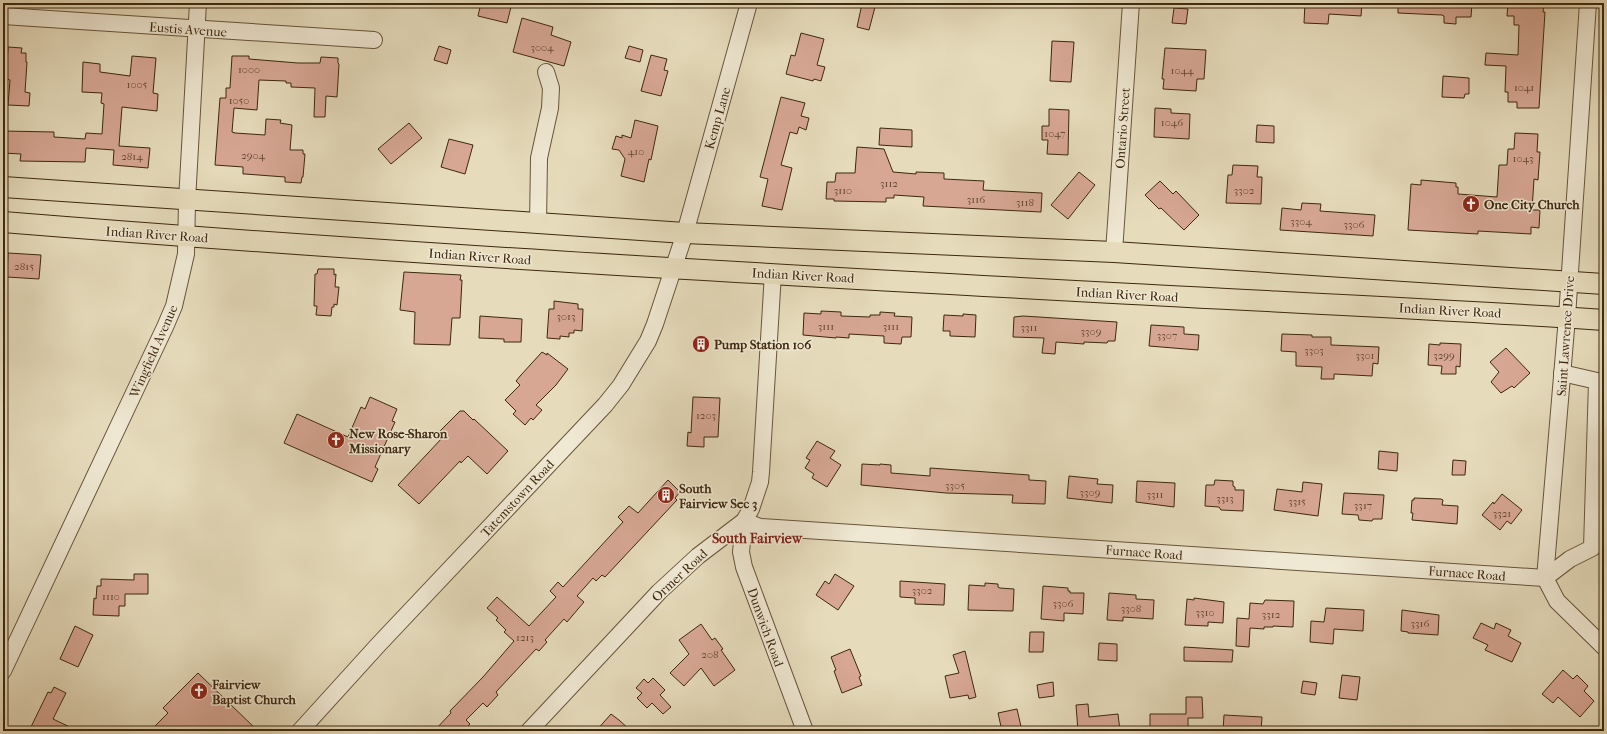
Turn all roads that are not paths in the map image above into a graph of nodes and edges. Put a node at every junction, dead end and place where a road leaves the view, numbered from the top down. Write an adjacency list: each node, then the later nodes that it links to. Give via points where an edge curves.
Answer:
1 (198, 3): 6 (street, Wingfield Avenue)
2 (749, 3): 13 (street, Kemp Lane)
3 (1131, 3): 15 (street, Ontario Street)
4 (1588, 3): 18 (street, Saint Lawrence Drive)
5 (3, 16): 6 (street, Eustis Avenue)
6 (197, 29): 7 (street, Eustis Avenue); 10 (street, Wingfield Avenue)
7 (374, 40)
8 (546, 72): 12 (street, via 551,88 550,108 539,158)
9 (3, 187): 10 (main road)
10 (187, 201): 12 (main road); 14 (street, Wingfield Avenue)
11 (3, 222): 14 (main road, Indian River Road)
12 (538, 224): 13 (main road)
13 (685, 233): 15 (main road); 16 (street, Tatemstown Road)
14 (186, 237): 16 (main road, Indian River Road); 27 (street, Wingfield Avenue, via 186,254 174,306)
15 (1114, 252): 18 (main road)
16 (674, 268): 17 (main road, Indian River Road); 28 (street, Tatemstown Road, via 648,341 621,385 605,405)
17 (773, 274): 20 (main road, Indian River Road); 24 (street, Ormer Road, via 760,482)
18 (1569, 282): 19 (main road); 20 (street, Saint Lawrence Drive)
19 (1604, 284)
20 (1567, 317): 21 (main road, Indian River Road); 22 (street, Saint Lawrence Drive)
21 (1604, 320)
22 (1562, 373): 23 (street); 25 (street, Saint Lawrence Drive)
23 (1601, 382): 25 (street, via 1592,548 1570,559)
24 (744, 521): 25 (street, Furnace Road, via 760,527); 29 (street, Ormer Road, via 698,556 659,592); 30 (street, Dunwich Road, via 741,552 744,567)
25 (1546, 578): 26 (street, via 1557,601)
26 (1604, 647)
27 (4, 665)
28 (300, 731)
29 (529, 731)
30 (805, 731)

